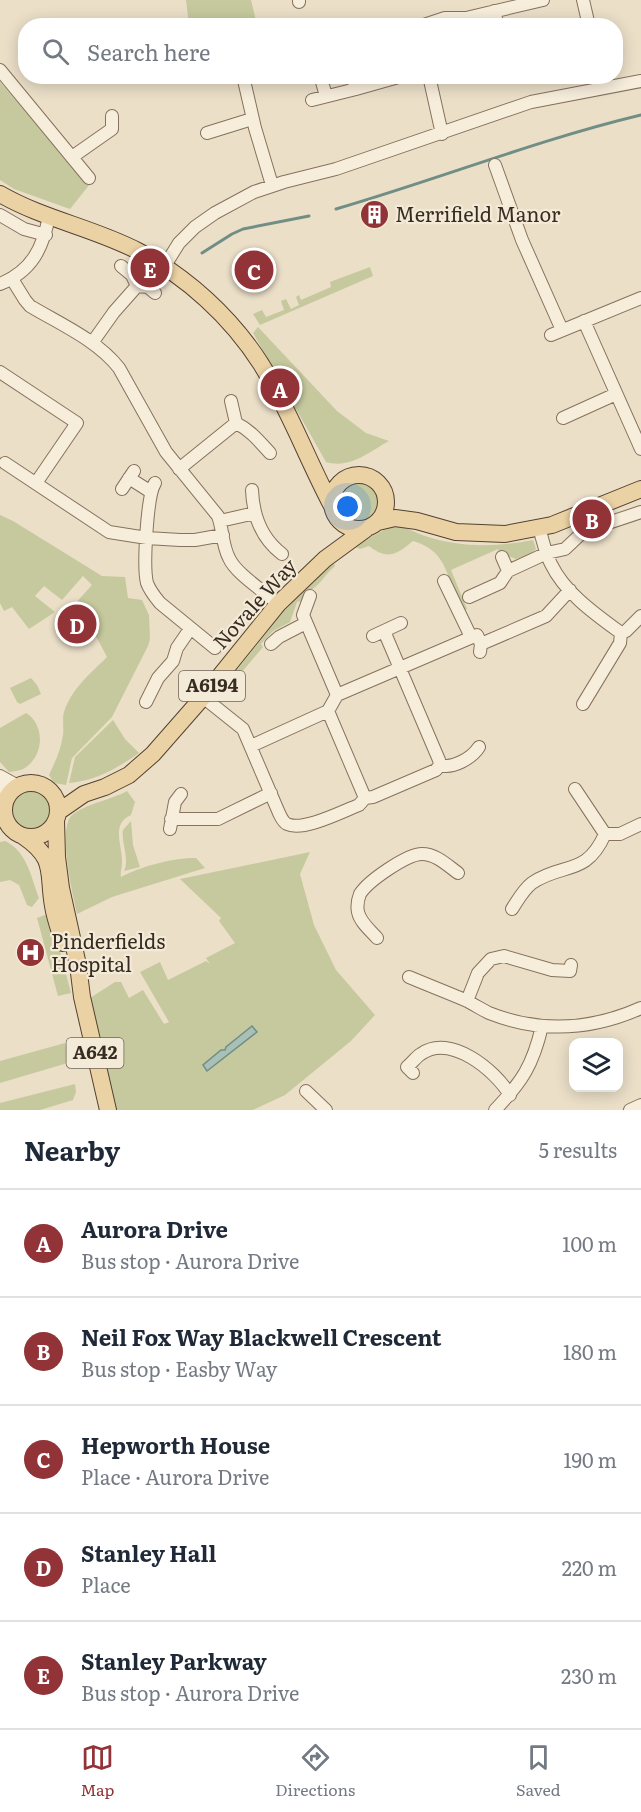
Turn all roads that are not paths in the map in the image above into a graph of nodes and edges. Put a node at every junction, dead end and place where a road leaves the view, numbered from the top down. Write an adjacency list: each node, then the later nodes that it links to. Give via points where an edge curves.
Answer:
1 (543, 0): 3 (street)
2 (583, 0): 8 (street)
3 (494, 11): 6 (street); 7 (street)
4 (445, 18): 5 (street)
5 (466, 18)
6 (466, 18)
7 (496, 18)
8 (587, 18)
9 (0, 70): 21 (street)
10 (641, 81): 20 (street, via 531,102)
11 (245, 84): 18 (street)
12 (323, 84): 15 (street)
13 (350, 84): 15 (street)
14 (431, 84): 20 (street)
15 (326, 96): 16 (street)
16 (312, 100)
17 (112, 116): 21 (street, via 112,129)
18 (252, 119): 19 (street); 24 (street)
19 (208, 134)
20 (442, 134): 24 (street)
21 (72, 158): 23 (street)
22 (495, 165): 35 (street, via 556,333)
23 (89, 178)
24 (273, 185): 30 (street, via 243,197 195,227)
25 (0, 194): 27 (main road)
26 (0, 215): 28 (street)
27 (49, 216): 28 (street); 30 (main road, via 103,235)
28 (46, 236): 31 (street, via 30,263)
29 (121, 266): 32 (street)
30 (164, 267): 44 (main road, via 202,294 236,330 261,365)
31 (6, 282): 36 (street, via 30,306)
32 (137, 286): 33 (street, via 148,287); 36 (street)
33 (155, 293)
34 (641, 298): 35 (street)
35 (584, 321): 38 (street)
36 (92, 343): 46 (street, via 119,368)
37 (0, 372): 49 (street, via 77,423)
38 (616, 394): 40 (street); 42 (street)
39 (231, 401): 41 (street)
40 (563, 418)
41 (236, 423): 43 (street); 46 (street)
42 (641, 449)
43 (270, 453)
44 (309, 460): 47 (main road, via 322,472); 53 (main road)
45 (5, 463): 49 (street)
46 (179, 469): 56 (street, via 210,503)
47 (346, 478): 52 (main road, via 373,478); 53 (main road, A6194, via 333,494)
48 (128, 479): 61 (street, via 153,488)
49 (36, 483): 61 (street, via 110,532)
50 (641, 489): 59 (main road)
51 (252, 490): 55 (street)
52 (386, 496): 57 (main road); 58 (main road, via 385,512)
53 (334, 511): 58 (main road, via 352,528); 65 (main road, Novale Way / A6194, via 337,534)
54 (641, 512): 62 (street, via 584,531 565,549)
55 (255, 513): 56 (street); 63 (street, via 265,538)
56 (220, 521): 60 (street)
57 (417, 521): 58 (main road, via 395,518); 59 (main road, via 456,532 481,534)
58 (372, 526): 65 (main road, Novale Way / A6194)
59 (539, 528): 62 (street)
60 (223, 535): 61 (street, via 195,540); 71 (street, via 232,564)
61 (147, 538): 75 (street, via 147,582 153,596)
62 (547, 553): 66 (street); 68 (street, via 555,572)
63 (282, 554)
64 (502, 557): 66 (street)
65 (325, 559): 71 (main road, Novale Way / A6194)
66 (508, 571): 70 (street, via 500,583)
67 (444, 581): 78 (street)
68 (570, 590): 76 (street); 78 (street, via 546,616)
69 (310, 596): 73 (street, via 303,612)
70 (469, 597)
71 (278, 604): 84 (main road, Novale Way / A6194)
72 (641, 616): 76 (street)
73 (306, 623): 77 (street); 83 (street)
74 (401, 623): 80 (street, via 378,633)
75 (190, 629): 79 (street); 85 (street)
76 (621, 633): 82 (street, via 620,643)
77 (271, 644)
78 (477, 644): 80 (street)
79 (215, 648)
80 (400, 668): 83 (street); 90 (street)
81 (585, 672): 82 (street)
82 (597, 679): 86 (street)
83 (337, 695): 87 (street)
84 (203, 697): 88 (street, via 238,724); 97 (main road, Novale Way / A6194, via 129,775)
85 (146, 702)
86 (583, 704)
87 (328, 711): 88 (street); 99 (street)
88 (251, 746): 96 (street)
89 (479, 747): 90 (street, via 471,757 450,766)
90 (440, 765): 99 (street)
91 (0, 776): 93 (street)
92 (0, 784): 100 (street)
93 (18, 786): 95 (main road, A6194, via 33,783); 100 (main road, via 9,793)
94 (575, 789): 104 (street)
95 (50, 790): 97 (main road, Novale Way / A6194); 101 (main road, via 55,797)
96 (271, 793): 98 (street, via 218,819 170,824); 99 (street, via 285,823 297,826 359,805)
97 (84, 794): 101 (main road, Novale Way / A6194)
98 (181, 794)
99 (365, 798)
100 (3, 810): 103 (main road)
101 (57, 817): 103 (main road, A6194, via 52,828 39,836); 110 (main road, A642, via 61,888)
102 (641, 824): 104 (street, via 620,834)
103 (12, 833): 110 (main road, A642, via 38,847 49,866 53,907)
104 (605, 834): 106 (street, via 598,851 577,866 531,884)
105 (458, 873): 107 (street, via 435,856 420,854 405,858 366,886 359,896 357,910)
106 (512, 909)
107 (378, 938)
108 (571, 965): 111 (street, via 570,971 552,970 504,956 491,959 478,973)
109 (409, 977): 111 (street)
110 (82, 997): 118 (main road, A642)
111 (467, 1001): 113 (street, via 489,1013)
112 (641, 1008): 113 (street, via 597,1024)
113 (543, 1026): 116 (street, via 532,1061)
114 (413, 1073): 116 (street, via 407,1067 422,1053 440,1047 458,1050 489,1071)
115 (306, 1091): 119 (street)
116 (510, 1095): 120 (street)
117 (641, 1105): 121 (street)
118 (108, 1110)
119 (326, 1110)
120 (495, 1110)
121 (630, 1110)

